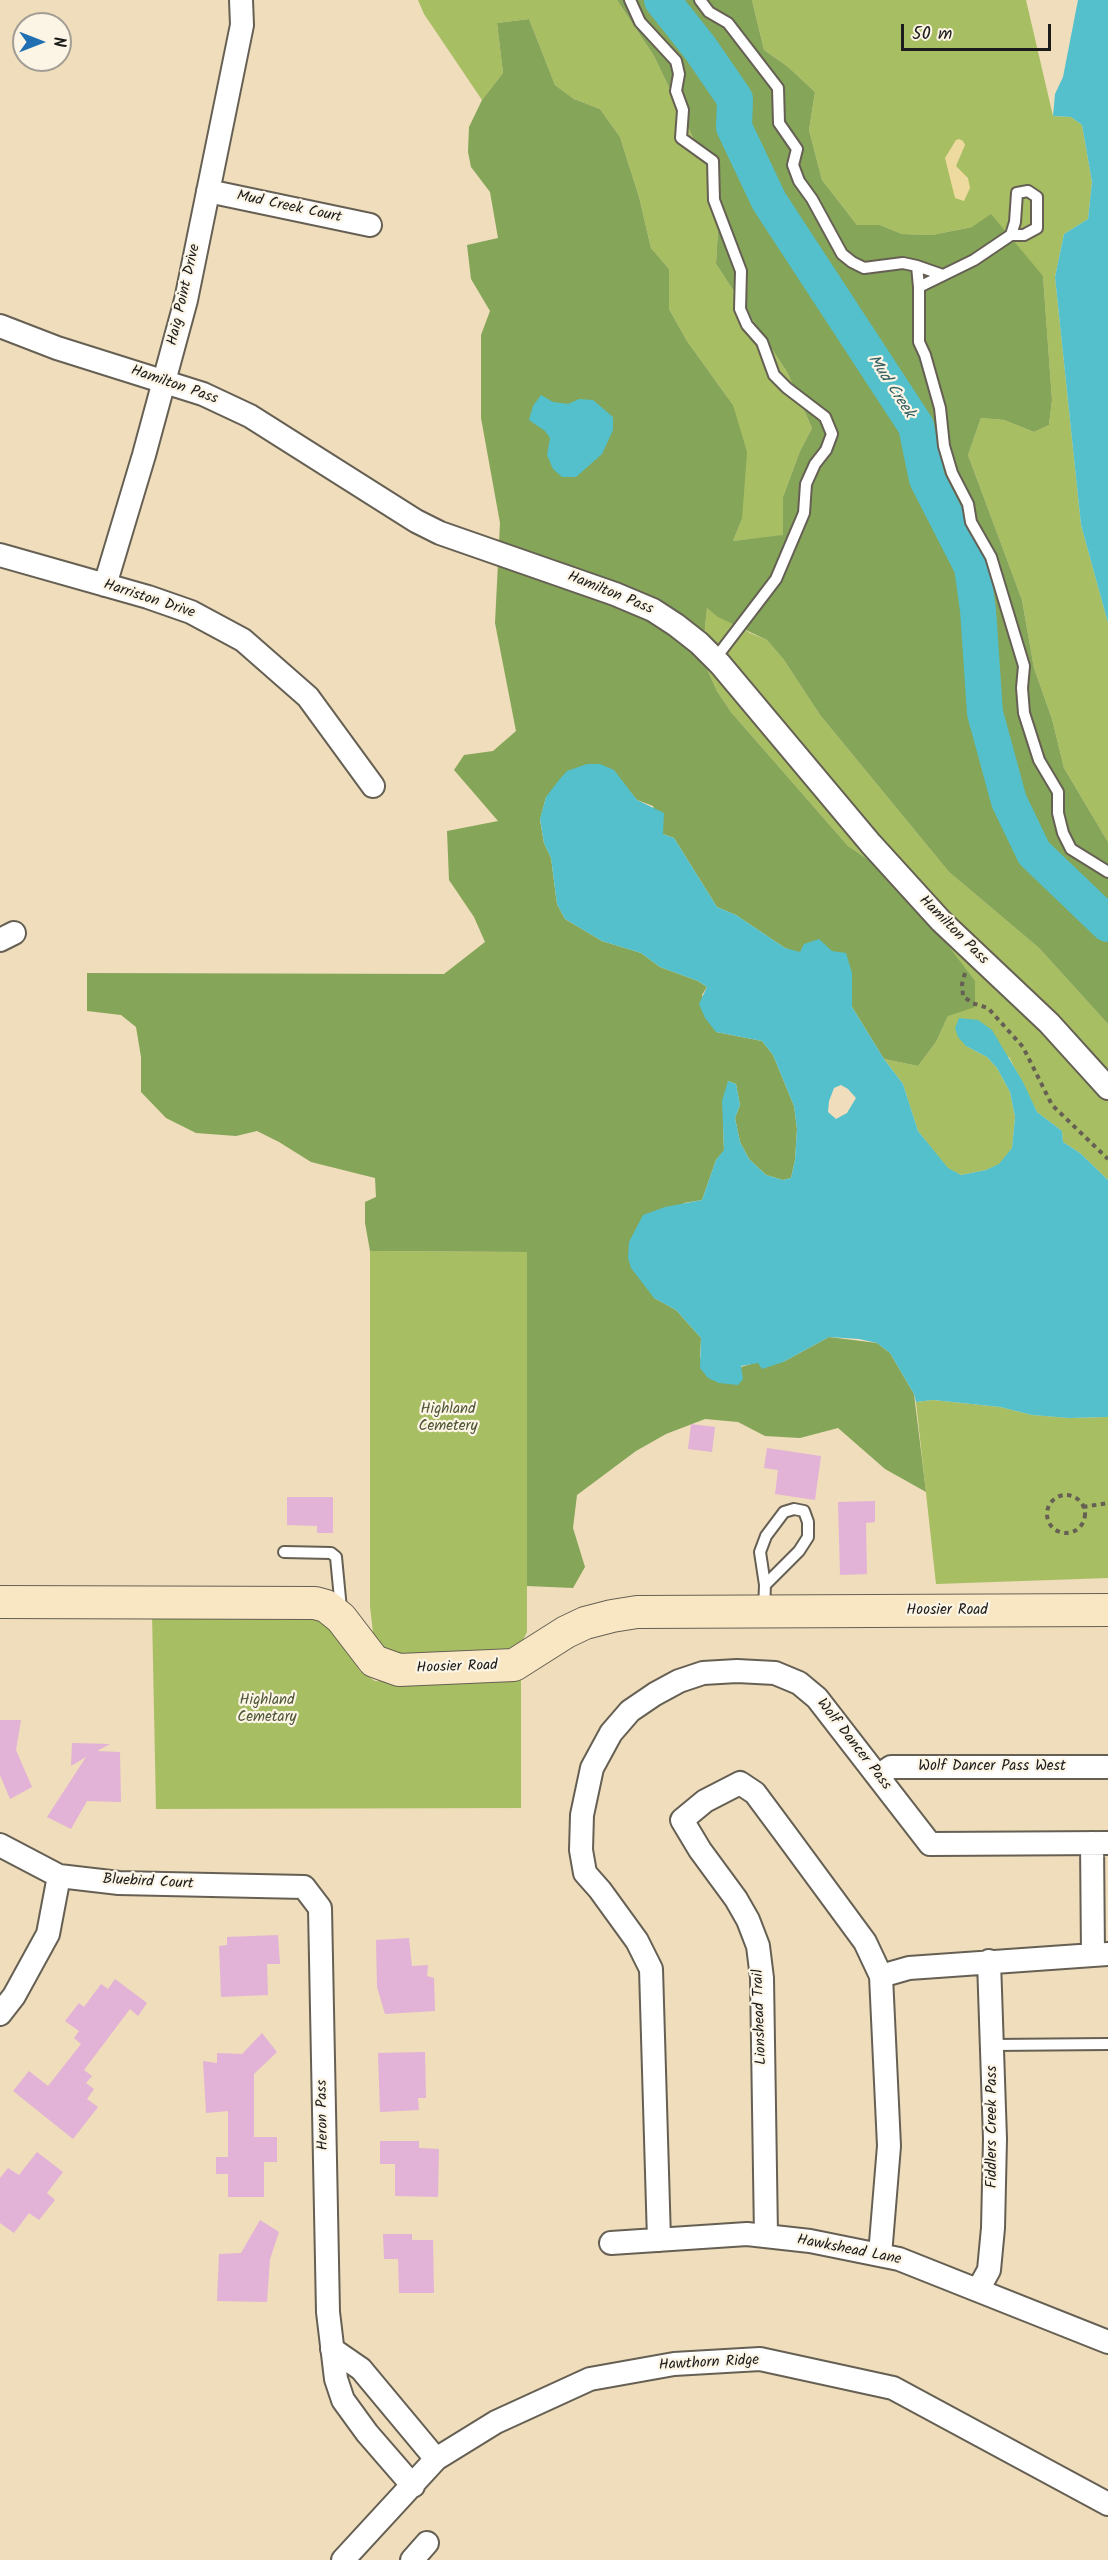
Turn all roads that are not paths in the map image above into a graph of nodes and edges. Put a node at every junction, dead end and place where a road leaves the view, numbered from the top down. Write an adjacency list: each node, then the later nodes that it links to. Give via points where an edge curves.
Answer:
1 (241, 0): 4 (street, Haig Point Drive, via 242,25)
2 (630, 0): 14 (lane, via 640,22 676,62 676,91 683,110 681,138 713,161 714,200 741,271 740,309 747,325 762,342 774,375 825,417 832,434 806,484 804,513 776,579)
3 (700, 0): 7 (lane, via 728,23 778,88 779,123 797,149 793,165 799,181 842,254 864,268 903,263)
4 (207, 191): 5 (street, Mud Creek Court); 11 (street, Haig Point Drive, via 186,300)
5 (370, 225)
6 (1011, 235): 8 (lane, via 974,260)
7 (917, 266): 8 (lane); 9 (lane)
8 (940, 274): 9 (lane)
9 (919, 287): 16 (lane, via 919,342 940,408 944,446 968,504 970,522 991,557 1024,666 1024,713 1030,738 1058,792 1058,813 1071,849)
10 (0, 326): 11 (street, Hamilton Pass)
11 (164, 381): 13 (street, Haig Point Drive); 14 (street, Hamilton Pass, via 250,416 440,533 653,610 699,643)
12 (0, 555): 13 (street, Harriston Drive)
13 (105, 585): 15 (street, Harriston Drive, via 191,612 243,640 308,697)
14 (714, 659): 17 (street, Hamilton Pass, via 941,921 1049,1023)
15 (373, 786)
16 (1108, 872)
17 (1108, 1088)
18 (284, 1552): 22 (lane, via 331,1552 336,1557)
19 (765, 1599): 19 (lane, via 760,1552 766,1536 784,1512 804,1511 808,1537); 21 (street, Hoosier Road); 22 (street, Hoosier Road, via 612,1616 566,1632 514,1665 399,1670 374,1661)
20 (0, 1602): 22 (street, Hoosier Road, via 303,1601 327,1606)
21 (1108, 1610)
22 (341, 1618)
23 (1108, 1767): 24 (street, Wolf Dancer Pass West, via 891,1767)
24 (878, 1776): 25 (street, Wolf Dancer Pass, via 930,1844); 36 (street, Wolf Dancer Pass, via 818,1698 799,1683 775,1673 736,1671 703,1673 655,1694 630,1711 610,1733 592,1768 582,1815 585,1873 637,1941 651,1969)
25 (1100, 1843): 29 (street, Wolf Dancer Pass)
26 (0, 1845): 27 (street, Bluebird Court)
27 (59, 1876): 28 (street, Bluebird Court, via 119,1883); 32 (street, via 48,1934)
28 (304, 1887): 41 (street, Heron Pass, via 320,1908)
29 (1101, 1954): 30 (street)
30 (988, 1962): 31 (street, via 909,1968); 34 (street, Fiddlers Creek Pass)
31 (881, 1976): 35 (street, Lionshead Trail, via 865,1942 755,1793 740,1784 705,1801 682,1820 736,1899 758,1946 762,1978); 38 (street, via 889,2146)
32 (0, 2014)
33 (1108, 2044): 34 (lane)
34 (993, 2045): 39 (street, Fiddlers Creek Pass, via 993,2228 989,2270)
35 (766, 2236): 36 (street, Hawkshead Lane); 38 (street, Hawkshead Lane)
36 (659, 2240): 37 (street, Hawkshead Lane)
37 (610, 2243)
38 (880, 2255): 39 (street, Hawkshead Lane)
39 (978, 2290): 40 (street, Hawkshead Lane)
40 (1108, 2342)
41 (332, 2349): 42 (street, via 361,2369); 43 (street, Heron Pass, via 343,2400)
42 (436, 2459): 43 (street, Hawthorn Ridge); 44 (street, Hawthorn Ridge, via 496,2422 590,2379 674,2364 760,2359 893,2388)
43 (413, 2486): 46 (street, Hawthorn Ridge)
44 (1108, 2504)
45 (427, 2543): 47 (street)
46 (343, 2560)
47 (412, 2560)

